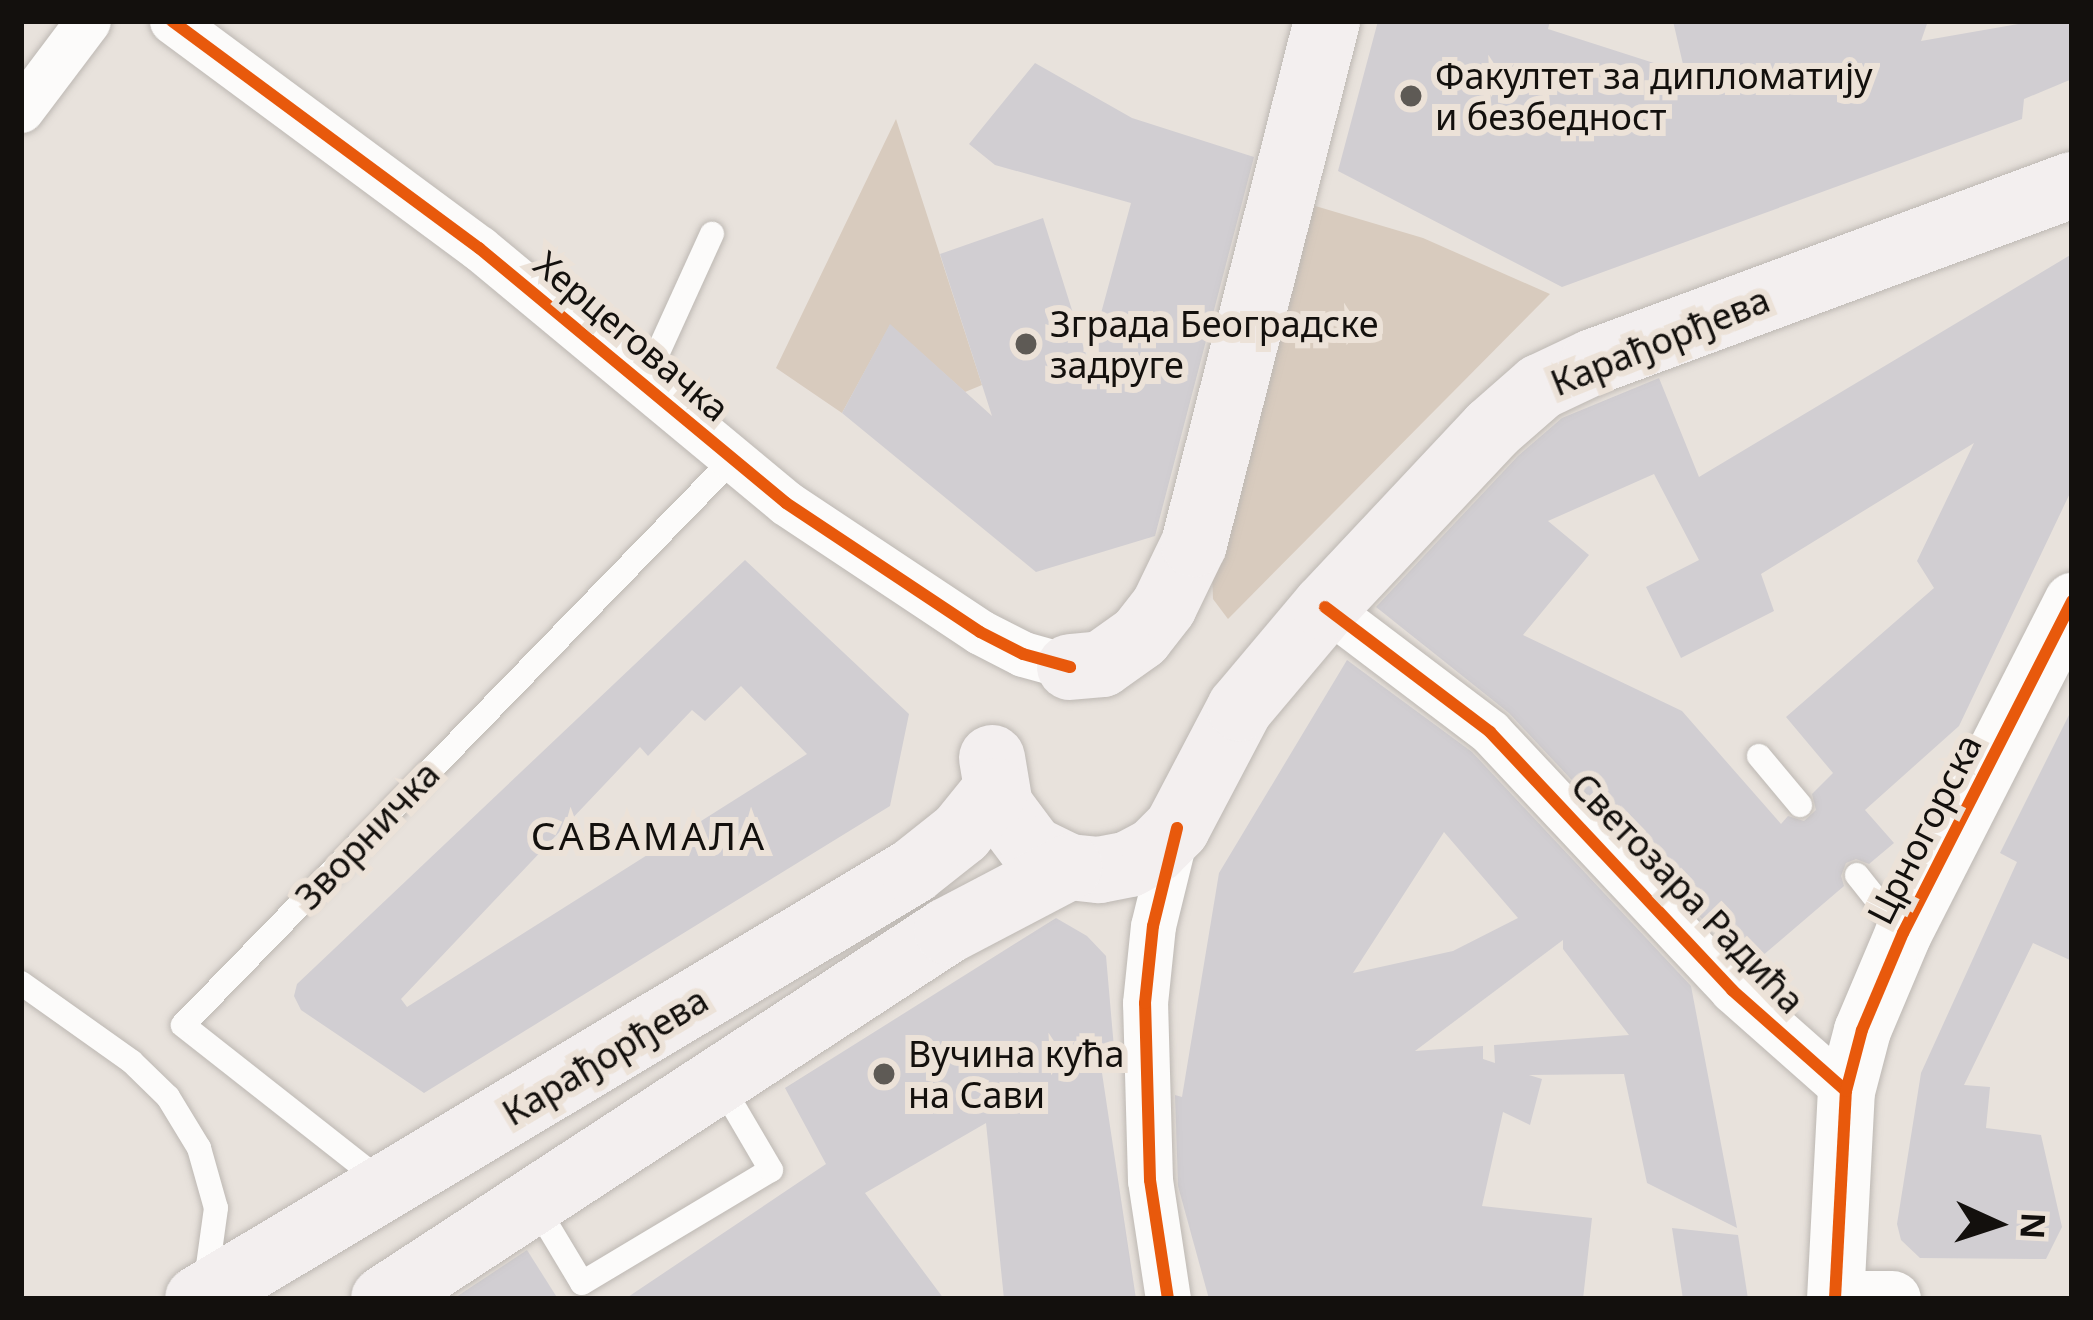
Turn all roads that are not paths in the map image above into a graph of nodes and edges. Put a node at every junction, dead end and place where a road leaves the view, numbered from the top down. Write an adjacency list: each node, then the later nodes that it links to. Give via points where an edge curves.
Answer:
1 (88, 21): 4 (street)
2 (172, 21): 7 (street, Херцеговачка, via 479,248)
3 (1327, 21): 11 (main road, via 1194,544 1140,637)
4 (21, 110)
5 (2072, 185): 10 (main road, Карађорђева, via 1540,387)
6 (712, 234): 7 (lane)
7 (644, 383): 8 (street, Херцеговачка)
8 (733, 459): 11 (street, Херцеговачка, via 980,632 1023,654); 21 (lane, Зворничка, via 183,1024)
9 (2072, 601): 17 (street, Црногорска)
10 (1324, 607): 14 (main road, Карађорђева, via 1240,708); 20 (street, Светозара Радића, via 1496,723 1732,990)
11 (1086, 665)
12 (1759, 756): 13 (lane)
13 (1800, 805)
14 (1186, 806): 15 (main road, via 1155,850 1129,864); 26 (street, via 1153,926 1145,1003 1150,1180)
15 (1069, 867): 19 (main road, via 947,931); 21 (main road, Карађорђева, via 1023,841 993,775 971,822 913,871)
16 (1857, 875): 17 (lane)
17 (1903, 932): 20 (street, Црногорска)
18 (21, 983): 23 (lane, via 132,1062 168,1097 199,1148 216,1208)
19 (719, 1080): 22 (main road); 22 (lane, via 771,1170 582,1283)
20 (1846, 1091): 24 (street, via 1841,1235)
21 (388, 1186): 23 (main road, Карађорђева)
22 (533, 1202): 25 (main road)
23 (200, 1298)
24 (1866, 1298)
25 (384, 1299)
26 (1168, 1299)

